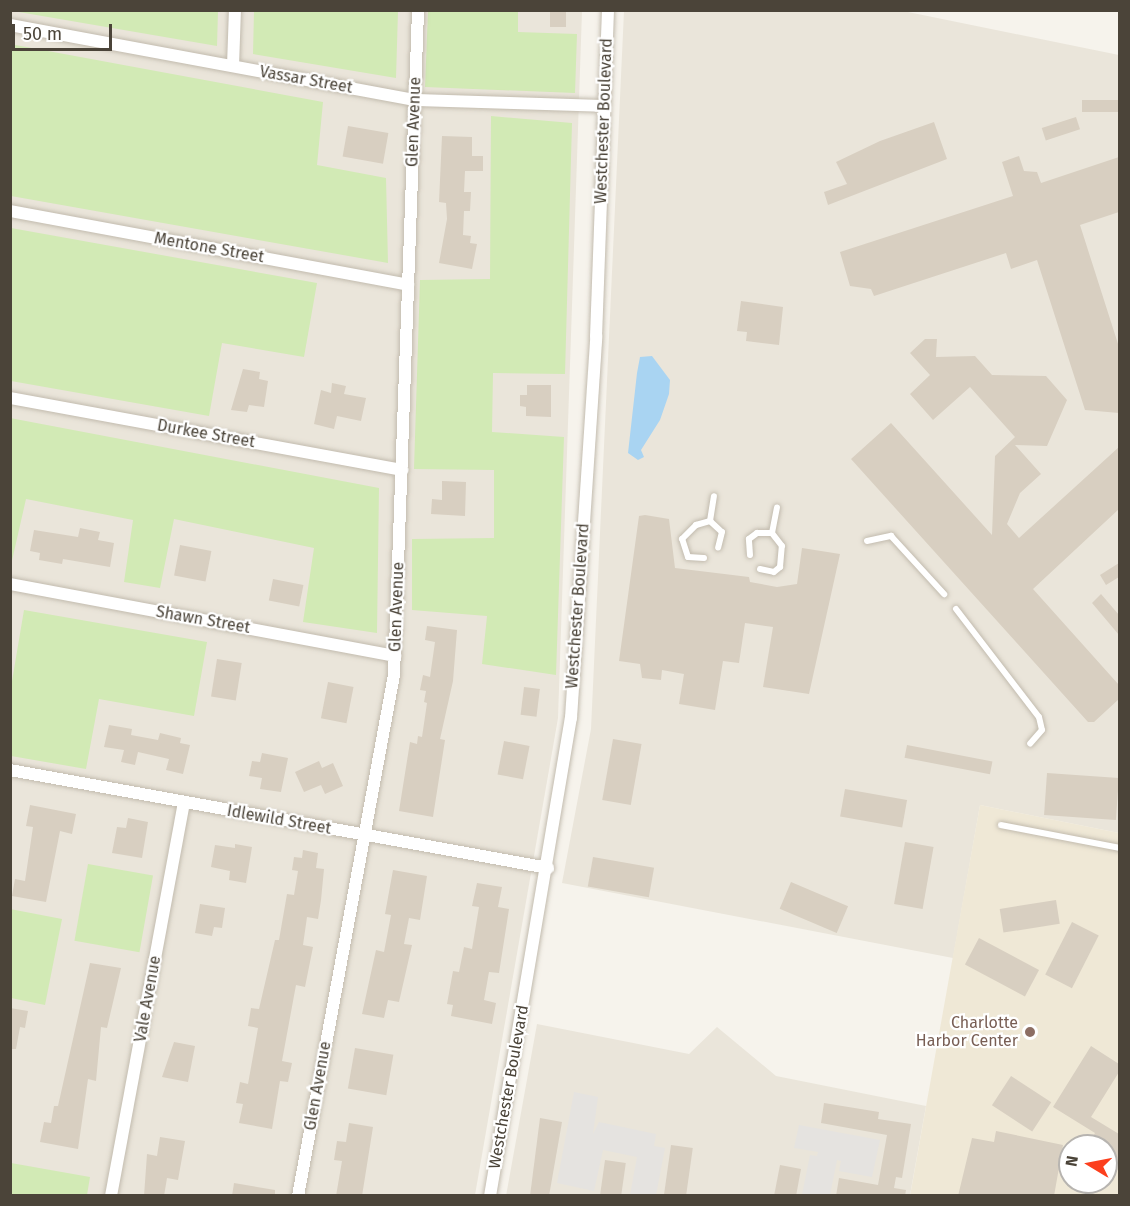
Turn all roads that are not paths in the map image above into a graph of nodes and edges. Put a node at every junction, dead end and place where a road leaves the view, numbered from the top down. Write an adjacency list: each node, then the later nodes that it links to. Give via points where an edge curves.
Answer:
1 (235, 10): 5 (street)
2 (418, 10): 6 (street, Glen Avenue)
3 (608, 10): 7 (street, Westchester Boulevard)
4 (10, 25): 5 (street, Vassar Street)
5 (233, 66): 6 (street, Vassar Street)
6 (415, 100): 7 (street, Vassar Street); 9 (street, Glen Avenue)
7 (604, 106): 31 (street, Westchester Boulevard, via 596,337 571,718)
8 (10, 211): 9 (street, Mentone Street)
9 (408, 285): 11 (street, Glen Avenue)
10 (10, 398): 11 (street, Durkee Street)
11 (402, 470): 24 (street, Glen Avenue)
12 (714, 496): 14 (lane)
13 (777, 507): 15 (lane)
14 (710, 522): 17 (lane, via 722,532); 19 (lane, via 696,525 682,539 688,557)
15 (772, 533): 18 (lane, via 757,533 749,539); 20 (lane, via 782,546 780,567 774,572)
16 (867, 541): 22 (lane, via 891,536)
17 (718, 548)
18 (750, 555)
19 (704, 558)
20 (760, 569)
21 (10, 584): 24 (street, Shawn Street)
22 (944, 594)
23 (956, 609): 25 (lane, via 1039,717 1042,730)
24 (395, 656): 29 (street, Glen Avenue)
25 (1030, 744)
26 (10, 770): 27 (street, Idlewild Street)
27 (184, 802): 29 (street, Idlewild Street); 32 (street, Vale Avenue)
28 (1001, 825): 30 (lane)
29 (364, 836): 31 (street, Idlewild Street); 33 (street, Glen Avenue)
30 (1119, 848)
31 (548, 868): 34 (street, Westchester Boulevard)
32 (111, 1196)
33 (298, 1196)
34 (490, 1196)

